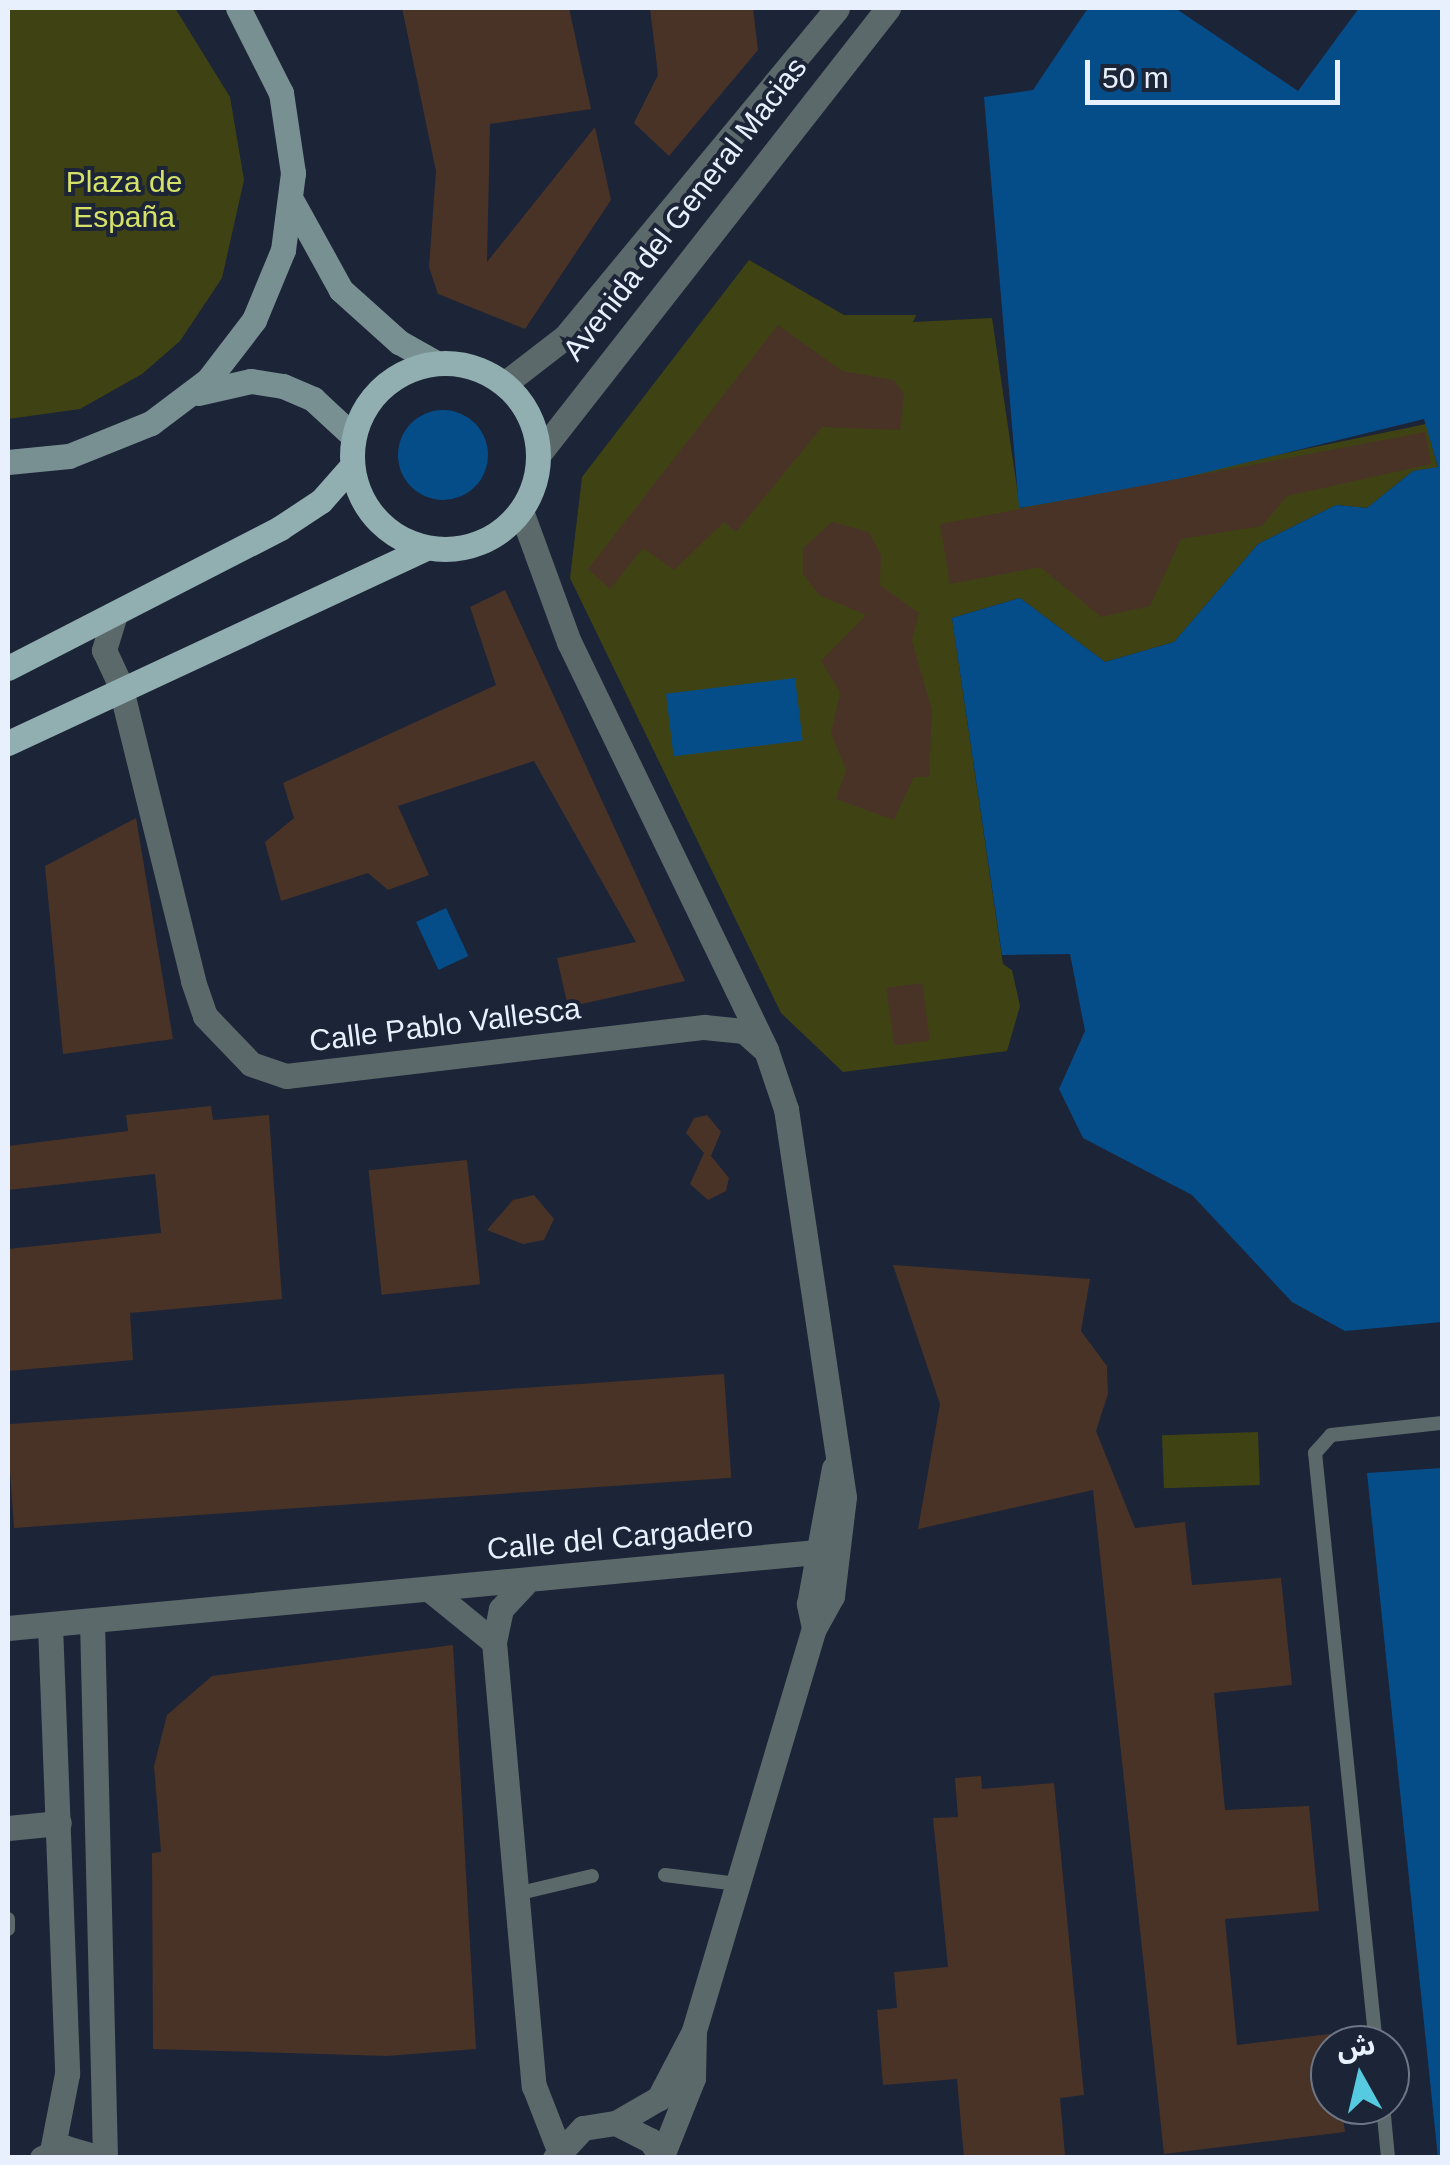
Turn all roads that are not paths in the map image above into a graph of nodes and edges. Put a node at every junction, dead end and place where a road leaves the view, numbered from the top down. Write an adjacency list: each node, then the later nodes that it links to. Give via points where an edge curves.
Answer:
1 (888, 8): 4 (street, Avenida del General Macias)
2 (828, 10): 4 (street); 7 (street, Avenida del General Macias, via 566,336)
3 (243, 12): 5 (main road, via 281,93)
4 (866, 34): 10 (street, Avenida del General Macias)
5 (292, 200): 6 (main road, via 342,290 398,342); 8 (main road, via 276,274 254,320)
6 (436, 363): 7 (main road, via 483,371); 9 (main road, via 392,379)
7 (504, 384): 10 (main road, via 528,416)
8 (189, 397): 9 (main road, via 219,384 283,386 314,399); 11 (main road, via 101,446)
9 (353, 436): 12 (main road)
10 (538, 455): 13 (main road)
11 (8, 462)
12 (352, 466): 14 (main road, via 376,520); 15 (main road, via 301,516)
13 (521, 511): 14 (main road, via 479,543); 19 (street, via 569,642)
14 (426, 548): 17 (main road)
15 (115, 614): 16 (main road); 17 (street, Calle Pablo Vallesca, via 104,650)
16 (8, 668)
17 (120, 685): 18 (main road); 19 (street, Calle Pablo Vallesca, via 205,1016 252,1064 286,1076 704,1027 744,1032)
18 (8, 743)
19 (766, 1050): 21 (street, via 786,1109)
20 (1442, 1423): 38 (lane, via 1331,1435 1316,1453)
21 (834, 1468): 22 (street); 28 (street, via 843,1536 832,1596)
22 (816, 1552): 23 (street, Calle del Cargadero); 28 (street)
23 (528, 1580): 24 (street, Calle del Cargadero); 29 (street, via 501,1609)
24 (429, 1589): 25 (street, Calle del Cargadero); 29 (street)
25 (92, 1621): 26 (street, Calle del Cargadero); 45 (street)
26 (50, 1624): 27 (street, Calle del Cargadero); 30 (street)
27 (8, 1628)
28 (814, 1628): 34 (street)
29 (494, 1642): 35 (street)
30 (59, 1822): 31 (street); 42 (street, via 67,2074)
31 (8, 1828)
32 (665, 1874): 34 (lane)
33 (592, 1876): 35 (lane)
34 (737, 1884): 39 (street)
35 (516, 1894): 43 (street, via 534,2086)
36 (8, 1919): 37 (lane)
37 (8, 1929)
38 (1374, 2025)
39 (694, 2031): 40 (street, via 658,2098); 44 (street, via 694,2078)
40 (616, 2123): 43 (street, via 583,2128); 44 (street, via 634,2128)
41 (1384, 2125): 46 (lane)
42 (47, 2154): 45 (street, via 81,2148)
43 (557, 2154)
44 (662, 2157)
45 (103, 2158)
46 (1388, 2158)

